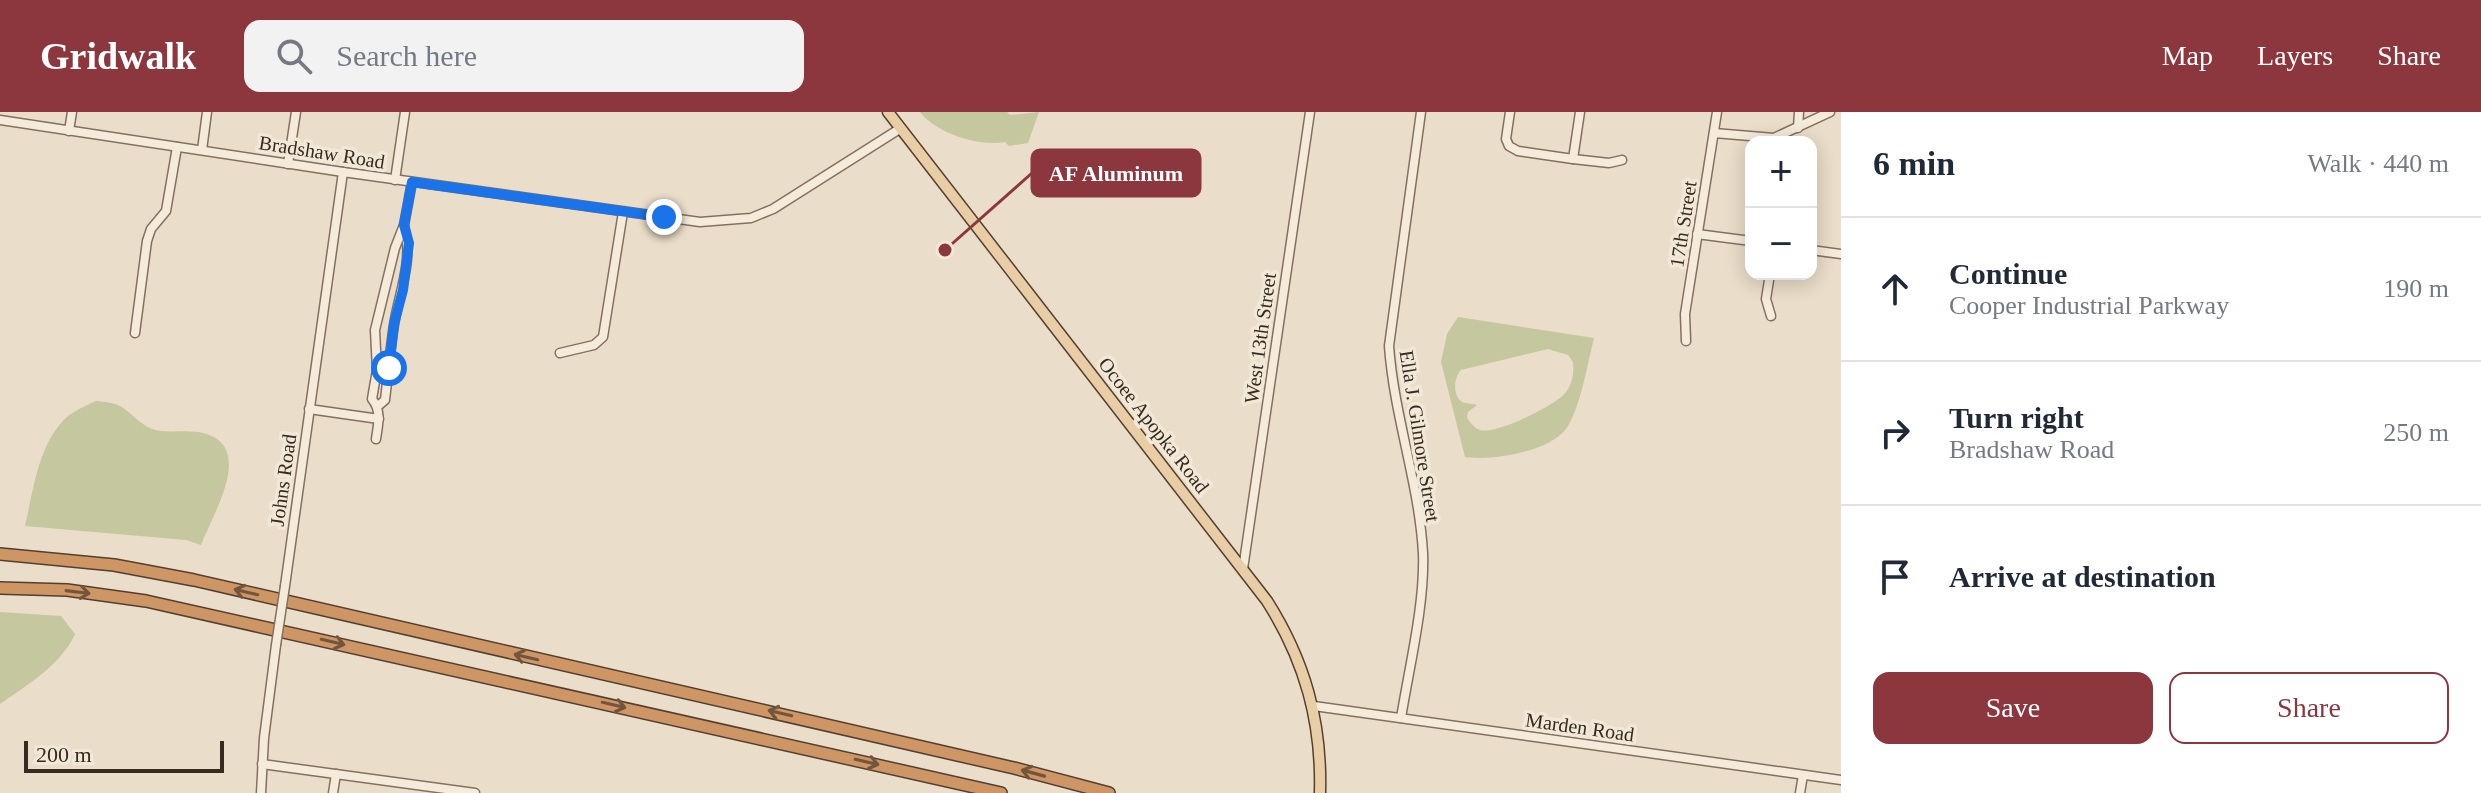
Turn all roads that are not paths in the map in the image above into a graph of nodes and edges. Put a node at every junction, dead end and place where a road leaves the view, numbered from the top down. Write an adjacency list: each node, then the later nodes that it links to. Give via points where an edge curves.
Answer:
1 (72, 112): 16 (street)
2 (207, 112): 19 (street)
3 (296, 112): 22 (street)
4 (405, 112): 24 (street)
5 (888, 112): 14 (main road, Ocoee Apopka Road)
6 (1310, 112): 42 (street, West 13th Street)
7 (1421, 112): 45 (street, Ella J. Gilmore Street, via 1389,346 1423,554)
8 (1510, 112): 20 (street, via 1509,146)
9 (1580, 112): 20 (street)
10 (1717, 112): 17 (street, 17th Street)
11 (1799, 112): 15 (street)
12 (1830, 112): 15 (street)
13 (0, 120): 16 (street, Bradshaw Road)
14 (901, 128): 26 (street, Bradshaw Road, via 751,218 700,222); 42 (main road, Ocoee Apopka Road)
15 (1798, 128): 17 (street, via 1774,138)
16 (69, 131): 18 (street, Bradshaw Road)
17 (1714, 133): 28 (street, 17th Street)
18 (177, 147): 19 (street, Bradshaw Road); 34 (street, via 166,211 147,241)
19 (202, 150): 22 (street, Bradshaw Road)
20 (1573, 159): 21 (street)
21 (1622, 160)
22 (288, 164): 23 (street, Bradshaw Road)
23 (343, 172): 24 (street, Bradshaw Road); 38 (street, Johns Road)
24 (395, 180): 25 (street, Bradshaw Road)
25 (412, 182): 26 (street, Bradshaw Road); 27 (street)
26 (623, 212): 36 (street, via 603,337 594,345)
27 (404, 225): 37 (street, via 409,243 403,290 385,400); 37 (street, via 375,330 372,399)
28 (1697, 234): 29 (street); 35 (street, 17th Street)
29 (1745, 240)
30 (1817, 251): 31 (street)
31 (1841, 254)
32 (1769, 280): 33 (street, via 1766,299)
33 (1771, 316)
34 (135, 333)
35 (1686, 341)
36 (560, 353)
37 (378, 406): 39 (street)
38 (309, 409): 39 (street); 46 (street, Johns Road, bridge)
39 (379, 419): 40 (street)
40 (376, 439)
41 (0, 554): 55 (highway, one-way to 41, via 194,580 114,565)
42 (1243, 569): 44 (main road, Ocoee Apopka Road, via 1283,626)
43 (0, 588): 54 (highway, one-way to 54, via 146,601)
44 (1314, 706): 45 (street, Marden Road); 56 (main road, Ocoee Apopka Road)
45 (1401, 718): 48 (street, Marden Road)
46 (262, 764): 47 (street); 51 (street, Johns Road)
47 (336, 774): 50 (street); 52 (street)
48 (1803, 775): 49 (street, Marden Road); 57 (street)
49 (1841, 780)
50 (433, 790): 53 (street)
51 (261, 793)
52 (333, 793)
53 (475, 793)
54 (1001, 793)
55 (1109, 793)
56 (1320, 793)
57 (1800, 793)

